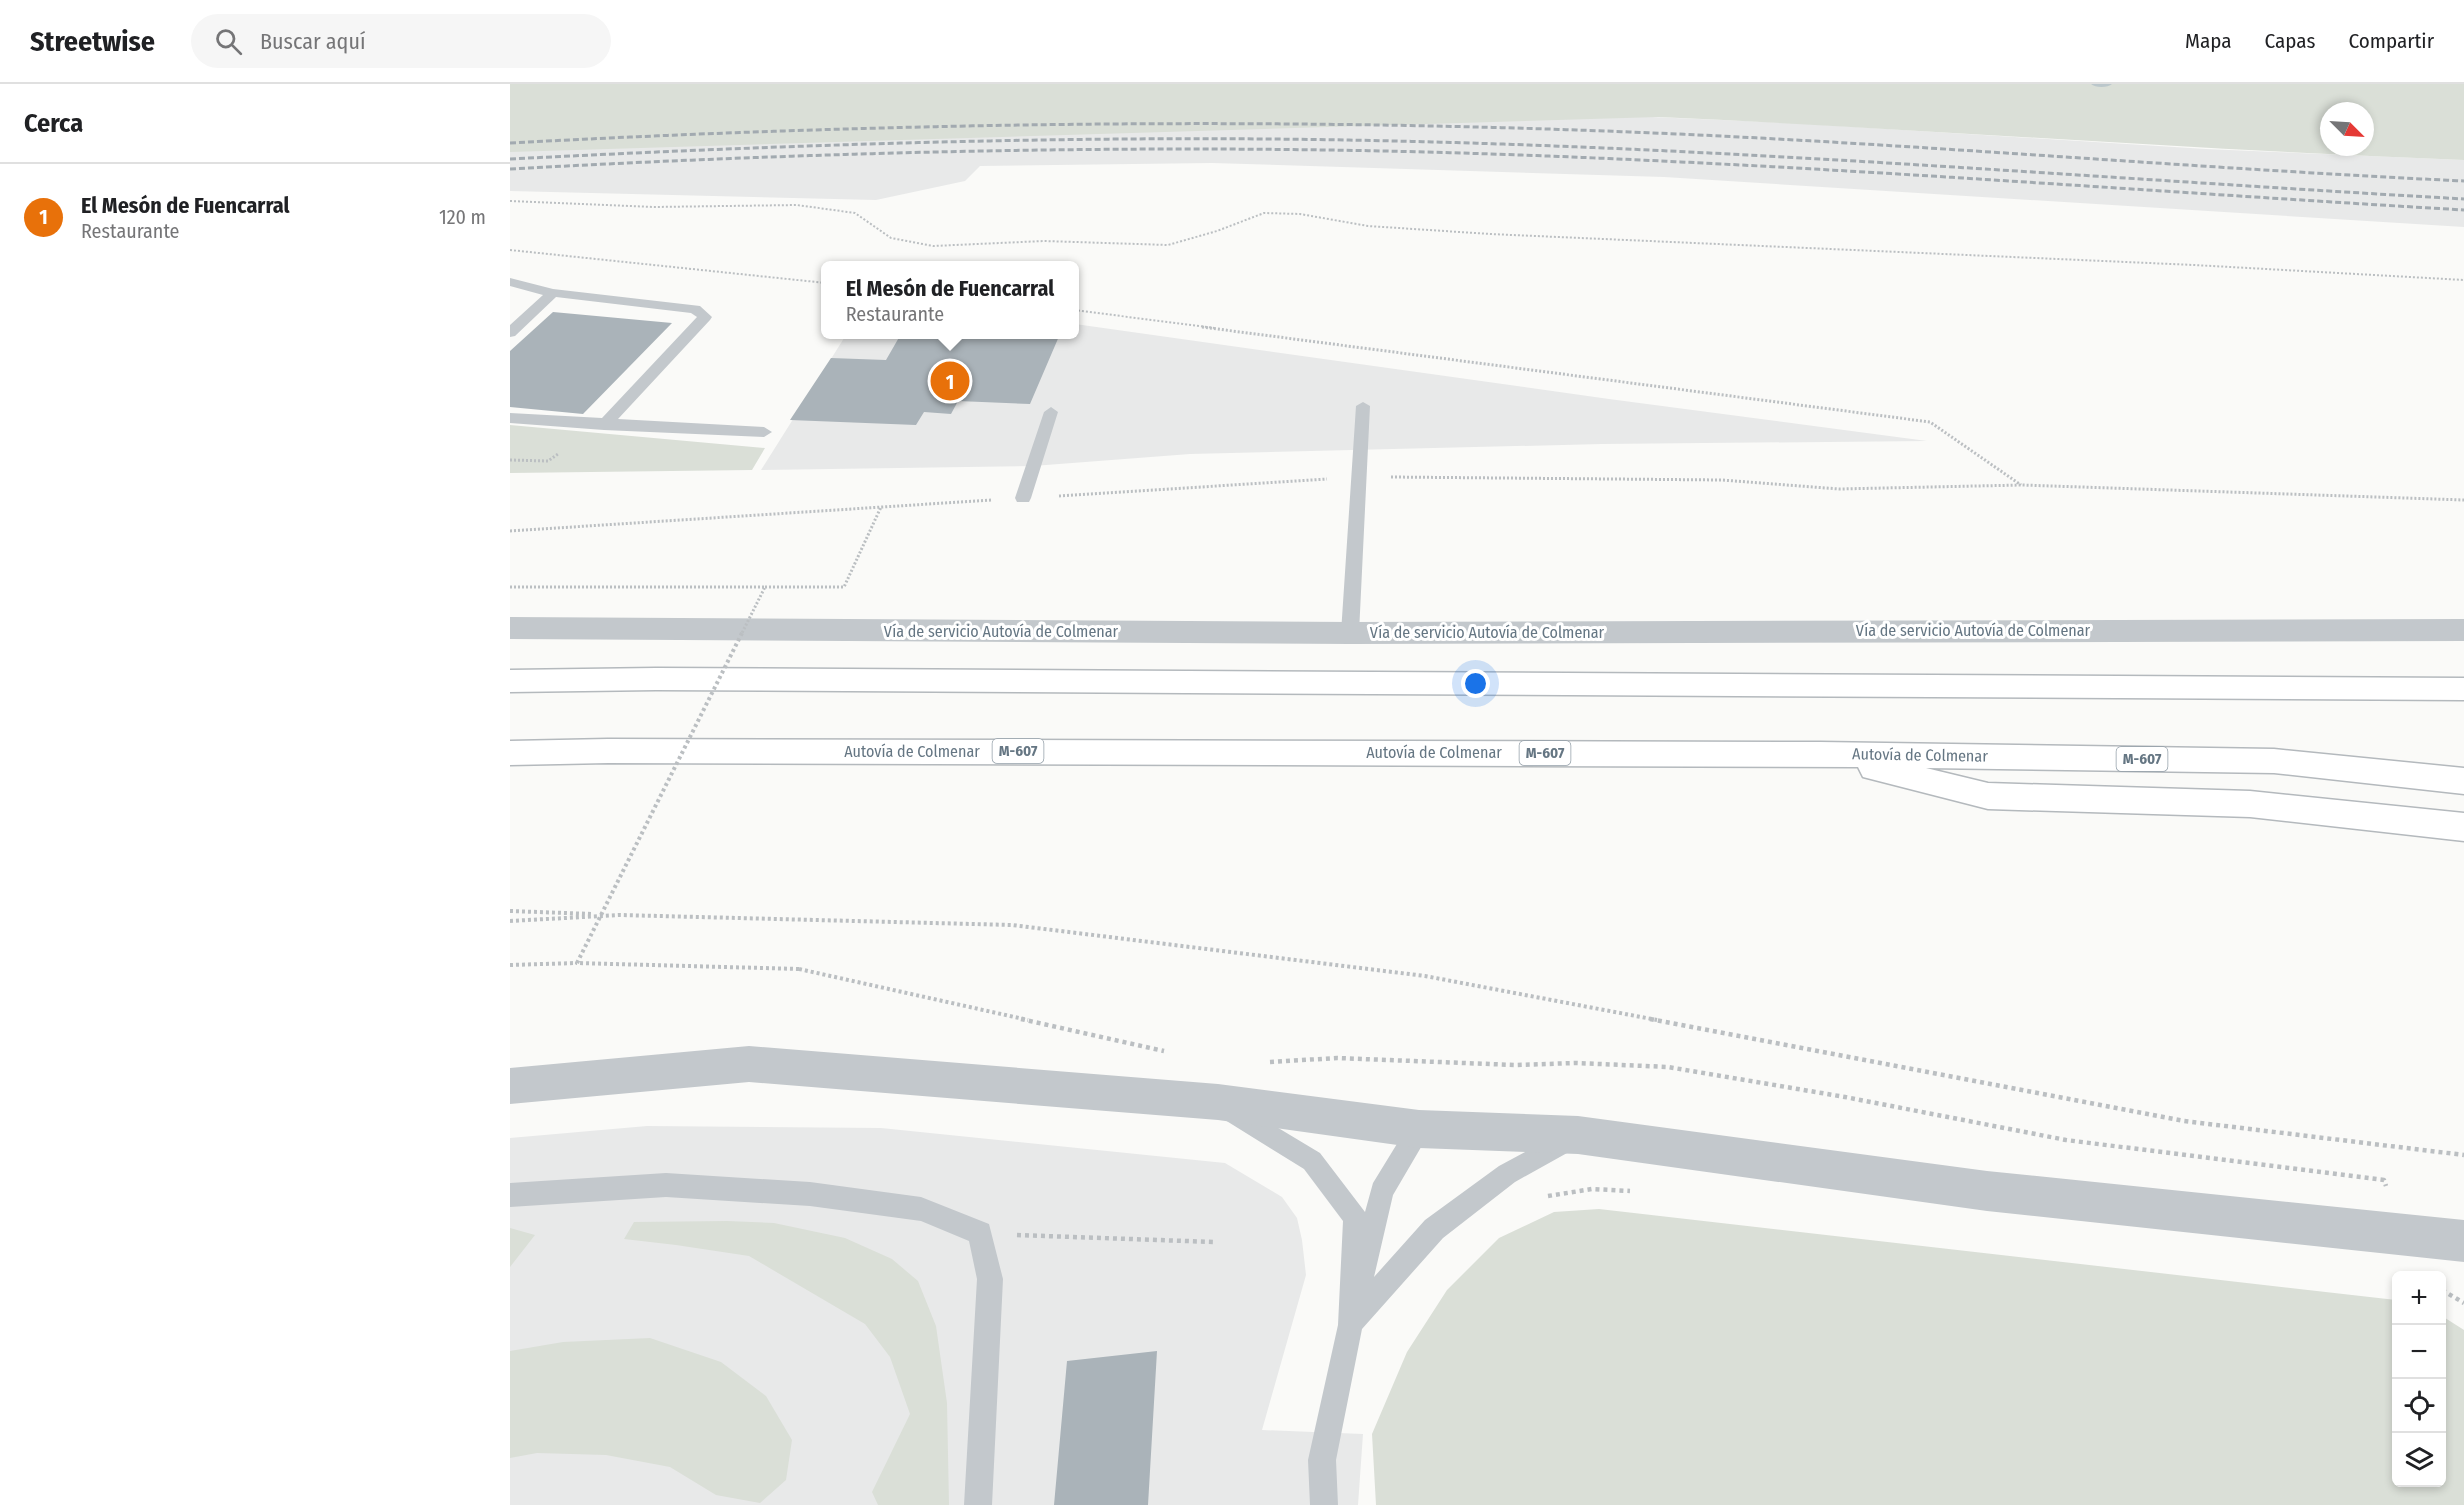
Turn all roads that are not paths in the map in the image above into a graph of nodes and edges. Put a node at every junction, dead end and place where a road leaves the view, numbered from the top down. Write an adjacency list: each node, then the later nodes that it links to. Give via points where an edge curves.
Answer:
1 (510, 282): 2 (lane)
2 (553, 293): 3 (lane); 7 (lane, via 695,309 705,317)
3 (510, 333)
4 (1363, 406): 12 (lane)
5 (1051, 412): 9 (lane)
6 (510, 418): 7 (lane)
7 (604, 425): 8 (lane)
8 (764, 432)
9 (1023, 498)
10 (510, 628): 12 (street, Vía de servicio Autovía de Colmenar)
11 (2464, 630): 12 (street, Vía de servicio Autovía de Colmenar)
12 (1350, 633)
13 (510, 681): 14 (highway)
14 (2464, 689)
15 (510, 753): 16 (highway, Autovía de Colmenar / M-607)
16 (1820, 754): 17 (highway, Autovía de Colmenar / M-607, via 2274,761); 18 (highway, via 1988,796 2250,804)
17 (2464, 781)
18 (2464, 827)
19 (510, 1086): 20 (street, via 749,1064)
20 (1218, 1102): 21 (street); 25 (lane, via 1312,1161 1355,1217)
21 (1419, 1129): 22 (street); 25 (lane, via 1382,1191)
22 (1578, 1135): 24 (street, via 1987,1191); 25 (lane, via 1507,1174 1434,1229)
23 (510, 1196): 26 (lane, via 666,1185 810,1194 921,1209 980,1233 990,1279)
24 (2464, 1241)
25 (1350, 1324): 27 (lane, via 1322,1460)
26 (978, 1505)
27 (1324, 1505)

